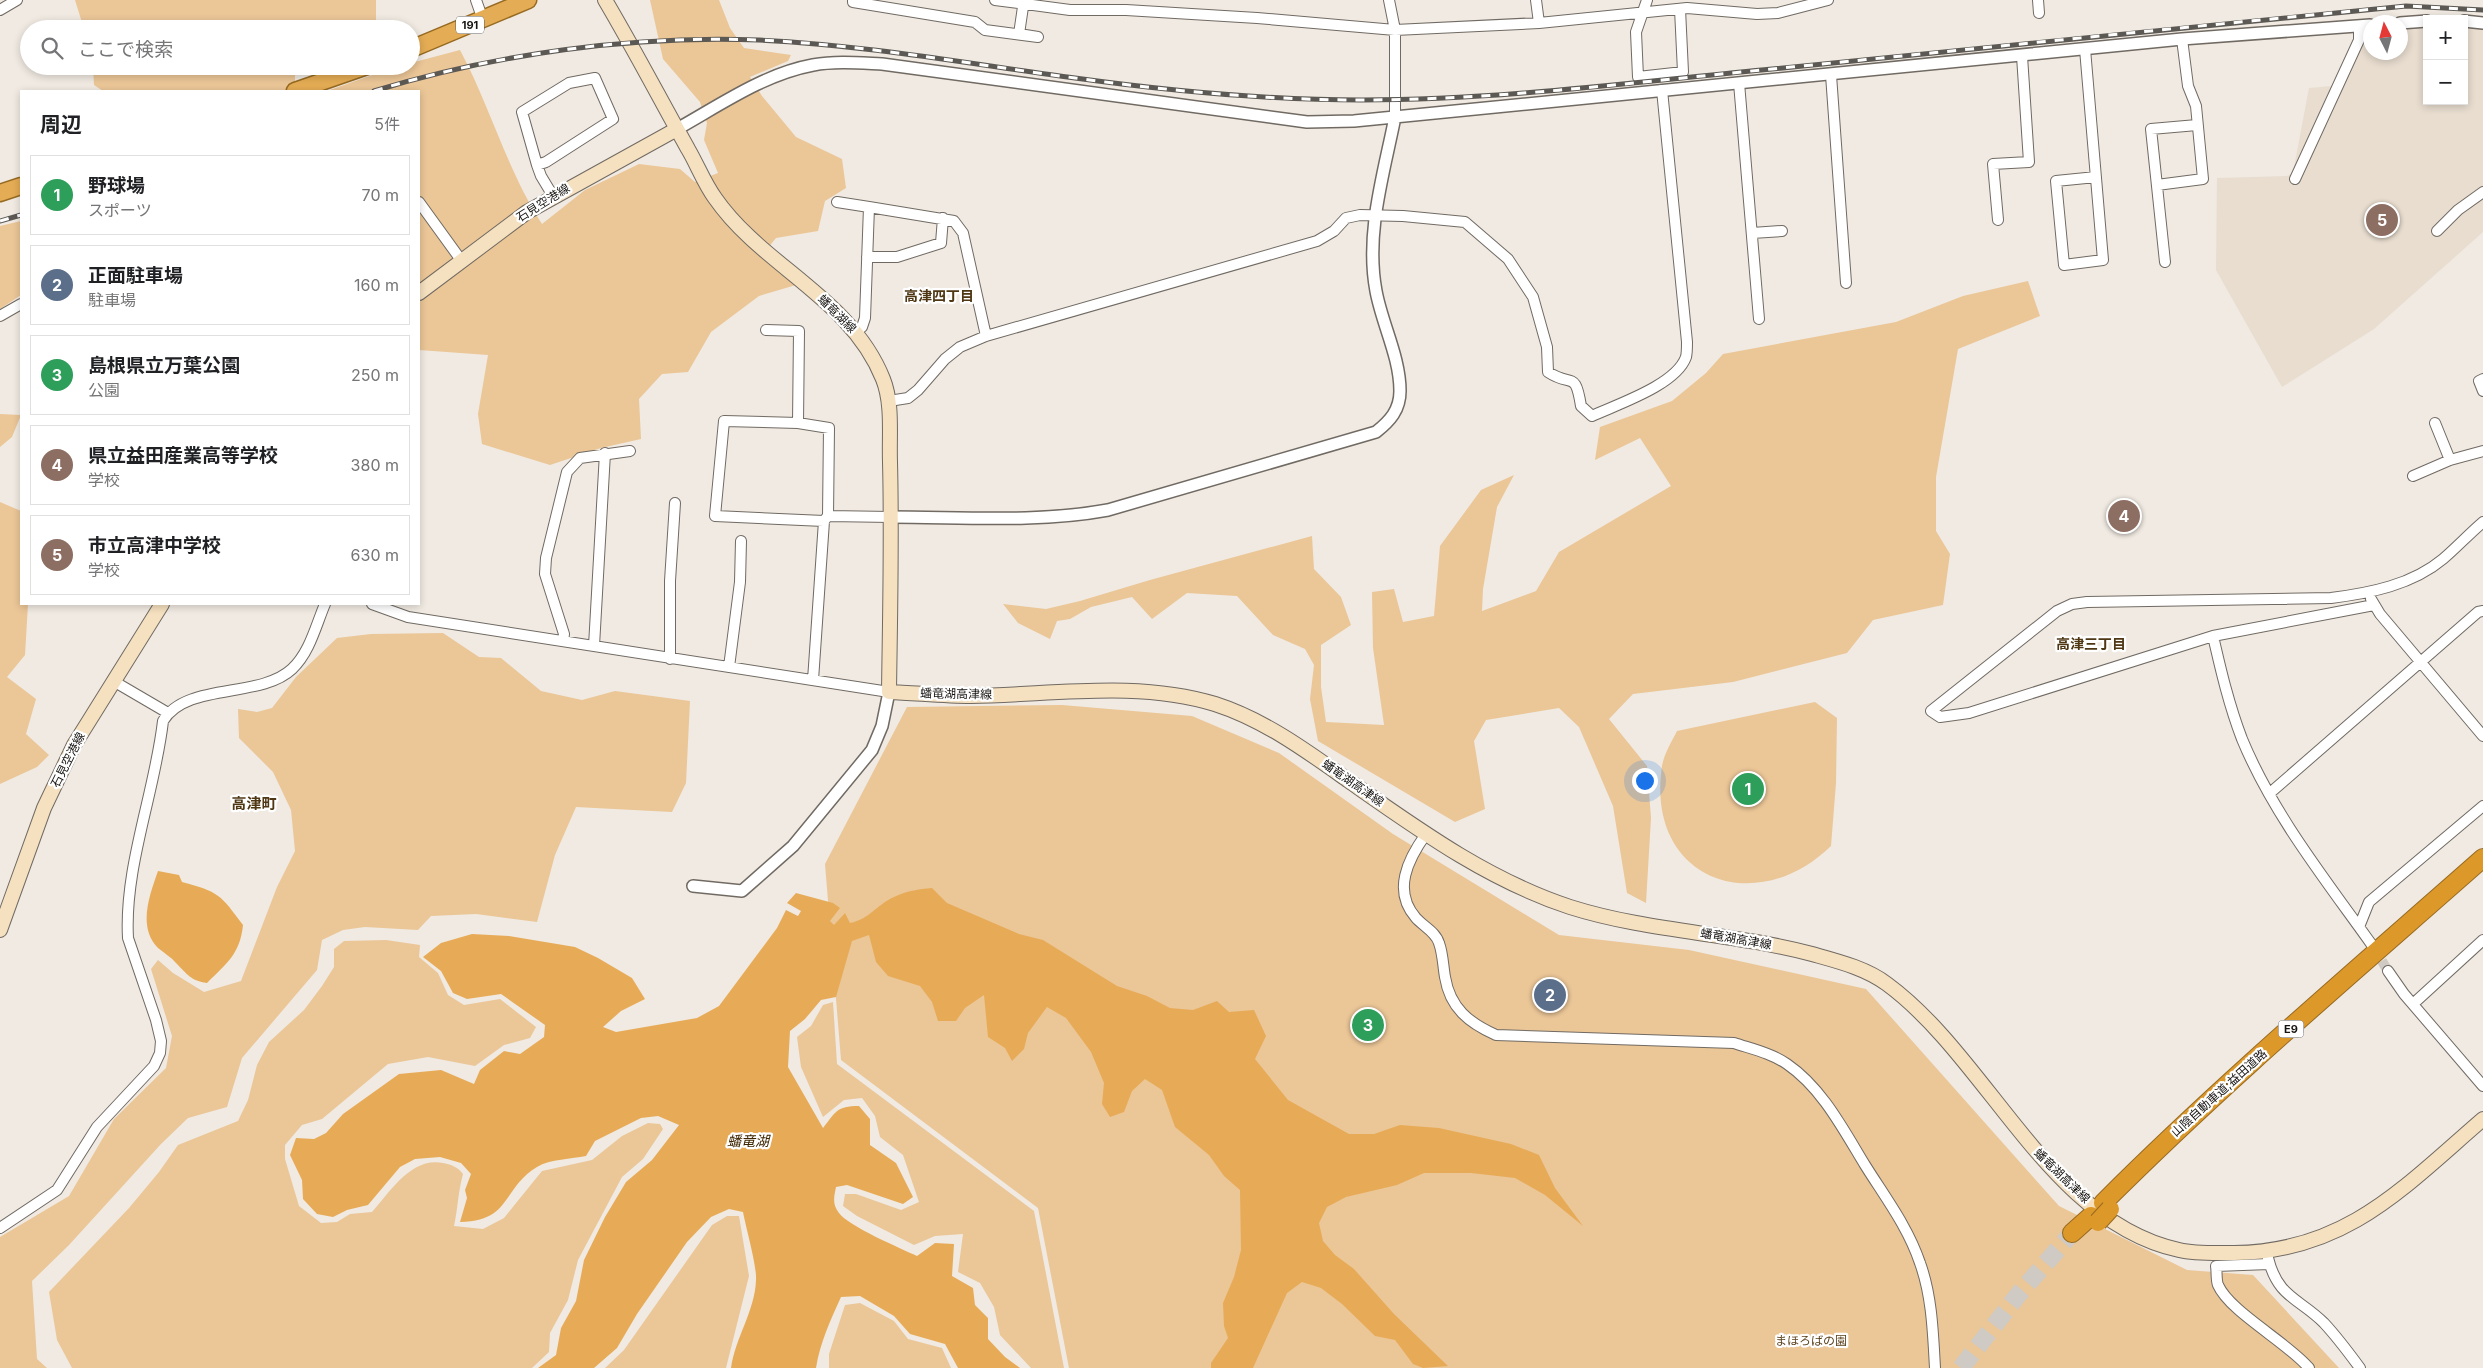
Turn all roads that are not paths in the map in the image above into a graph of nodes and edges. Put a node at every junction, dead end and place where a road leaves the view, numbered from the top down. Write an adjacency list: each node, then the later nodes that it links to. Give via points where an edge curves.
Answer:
1 (17, 0): 15 (street)
2 (476, 0): 18 (street)
3 (528, 0): 18 (highway, 191)
4 (605, 0): 38 (main road, 蟠竜湖線)
5 (853, 0): 12 (street, via 975,22 985,30 1038,37 1018,34)
6 (995, 0): 12 (street)
7 (1389, 0): 25 (street)
8 (1536, 0): 22 (street)
9 (1647, 0): 16 (street)
10 (1828, 0): 14 (street, via 1778,13)
11 (2038, 0): 17 (street)
12 (1024, 3): 13 (street, via 1070,10)
13 (1126, 5): 25 (street)
14 (1680, 9): 16 (street); 16 (street, via 1683,72 1638,77 1636,32)
15 (0, 10)
16 (1644, 12): 22 (street)
17 (2039, 13)
18 (484, 20): 28 (highway, 191)
19 (2423, 21): 21 (street)
20 (2468, 21): 23 (street)
21 (2408, 22)
22 (1539, 23): 25 (street)
23 (2483, 23)
24 (2363, 26): 27 (street)
25 (1395, 30): 36 (street)
26 (2363, 31): 41 (street)
27 (2182, 39): 29 (street); 37 (street)
28 (420, 45)
29 (2085, 49): 30 (street); 40 (street)
30 (2022, 56): 32 (street); 52 (street, via 2029,162 1993,164)
31 (340, 75): 34 (highway)
32 (1831, 75): 33 (street); 59 (street)
33 (1739, 83): 35 (street); 55 (street)
34 (298, 90)
35 (1662, 90): 36 (street); 50 (street, via 1686,357 1667,380 1592,416 1580,406 1574,381 1548,372 1547,346 1533,297 1498,248 1465,222)
36 (1395, 117): 38 (street, via 1307,122 850,62 812,65 781,74); 50 (street)
37 (2197, 125): 42 (street, via 2203,179); 42 (street, via 2151,129)
38 (677, 129): 46 (main road, 石見空港線); 65 (main road, 蟠竜湖線, via 714,197 738,226 831,306)
39 (537, 165): 39 (street, via 613,119 595,78 568,83 522,112); 46 (street)
40 (2096, 177): 40 (street, via 2103,260 2064,265 2056,181)
41 (2295, 179)
42 (2157, 185): 58 (street)
43 (20, 186): 45 (highway)
44 (2483, 192): 54 (street)
45 (0, 193)
46 (553, 196): 57 (main road, 石見空港線)
47 (837, 202): 49 (street)
48 (420, 203): 57 (street)
49 (869, 207): 51 (street); 56 (street)
50 (1375, 216): 66 (street, via 1346,218 1334,232 1317,241); 78 (street, via 1372,244 1376,290 1396,362 1400,391 1398,406 1390,421 1376,432 1108,510 1080,515 1052,518)
51 (943, 218): 56 (street, via 941,243 897,258); 66 (street, via 954,221 963,233)
52 (1998, 220)
53 (1782, 231): 55 (street)
54 (2437, 231)
55 (1752, 233): 63 (street)
56 (867, 257): 65 (street, via 865,318)
57 (461, 260): 60 (main road, 石見空港線)
58 (2165, 262)
59 (1846, 283)
60 (420, 292)
61 (20, 305): 62 (street)
62 (0, 316)
63 (1760, 319)
64 (766, 330): 70 (street, via 799,330)
65 (856, 332): 69 (main road, 蟠竜湖線, via 884,380)
66 (986, 336): 69 (street, via 960,347 944,359 908,398)
67 (2483, 379): 68 (street, via 2479,381)
68 (2483, 391)
69 (889, 401): 78 (main road, 蟠竜湖線)
70 (798, 423): 79 (street, via 829,428); 79 (street, via 724,421 715,516)
71 (2435, 423): 75 (street)
72 (630, 451): 74 (street)
73 (2483, 451): 75 (street)
74 (605, 453): 89 (street, via 580,458 567,472 546,558 545,574 564,634); 90 (street)
75 (2450, 460): 76 (street)
76 (2413, 476)
77 (675, 503): 91 (street)
78 (891, 517): 79 (street); 96 (main road, 蟠竜湖線)
79 (826, 518): 94 (street)
80 (2483, 522): 82 (street, via 2428,569 2400,584)
81 (741, 541): 93 (street, via 740,582)
82 (2369, 594): 86 (street); 88 (street, via 2321,599 2071,599 1931,711 1940,717 1969,713)
83 (161, 605): 95 (main road, 石見空港線)
84 (325, 605): 97 (street, via 304,656 291,670 259,684 186,701)
85 (375, 605): 89 (street, via 408,617)
86 (2374, 605): 88 (street); 92 (street)
87 (2483, 611): 92 (street)
88 (2213, 636): 99 (street, via 2224,687 2242,739)
89 (563, 641): 90 (street)
90 (594, 646): 91 (street)
91 (670, 659): 93 (street)
92 (2422, 663): 98 (street); 99 (street)
93 (729, 667): 94 (street)
94 (813, 680): 96 (street)
95 (115, 682): 97 (street); 106 (main road, 石見空港線, via 74,745 44,808)
96 (889, 692): 101 (main road, 蟠竜湖高津線, via 968,696 1131,690 1179,695 1219,705 1295,743); 104 (street, via 882,726 872,750 793,846 742,891)
97 (168, 713): 114 (street, via 163,721 136,857 127,924 128,938 156,1020 160,1053 154,1066 97,1127 57,1190)
98 (2483, 736)
99 (2270, 793): 105 (street, via 2310,861)
100 (2483, 806): 105 (street, via 2368,902)
101 (1426, 834): 116 (main road, 蟠竜湖高津線, via 1498,878 1573,908 1619,920 1787,947 1845,963 1884,981 1952,1044 2030,1146 2114,1225 2180,1250); 117 (street, via 1410,856 1403,880 1406,903 1416,918 1439,940 1451,999 1461,1014 1476,1026 1496,1035 1734,1043 1779,1059 1806,1079 1825,1102 1907,1231 1921,1265 1929,1300)
102 (2483, 858): 113 (highway, 山陰自動車道;益田道路 / E9, via 2152,1154)
103 (2483, 868): 113 (highway, 山陰自動車道;益田道路 / E9)
104 (693, 886)
105 (2359, 926): 108 (street)
106 (0, 930)
107 (2483, 940): 110 (street)
108 (2372, 945)
109 (2388, 971): 110 (street)
110 (2413, 1004): 111 (street)
111 (2483, 1086)
112 (2483, 1118): 116 (main road, 蟠竜湖高津線, via 2366,1216 2333,1233)
113 (2107, 1206): 115 (highway, 山陰自動車道;益田道路 / E9)
114 (0, 1228)
115 (2076, 1235)
116 (2268, 1258): 118 (street, via 2216,1266 2217,1284 2234,1306 2286,1345); 119 (street, via 2271,1274 2283,1291 2323,1322)
117 (1935, 1368)
118 (2309, 1368)
119 (2360, 1368)

